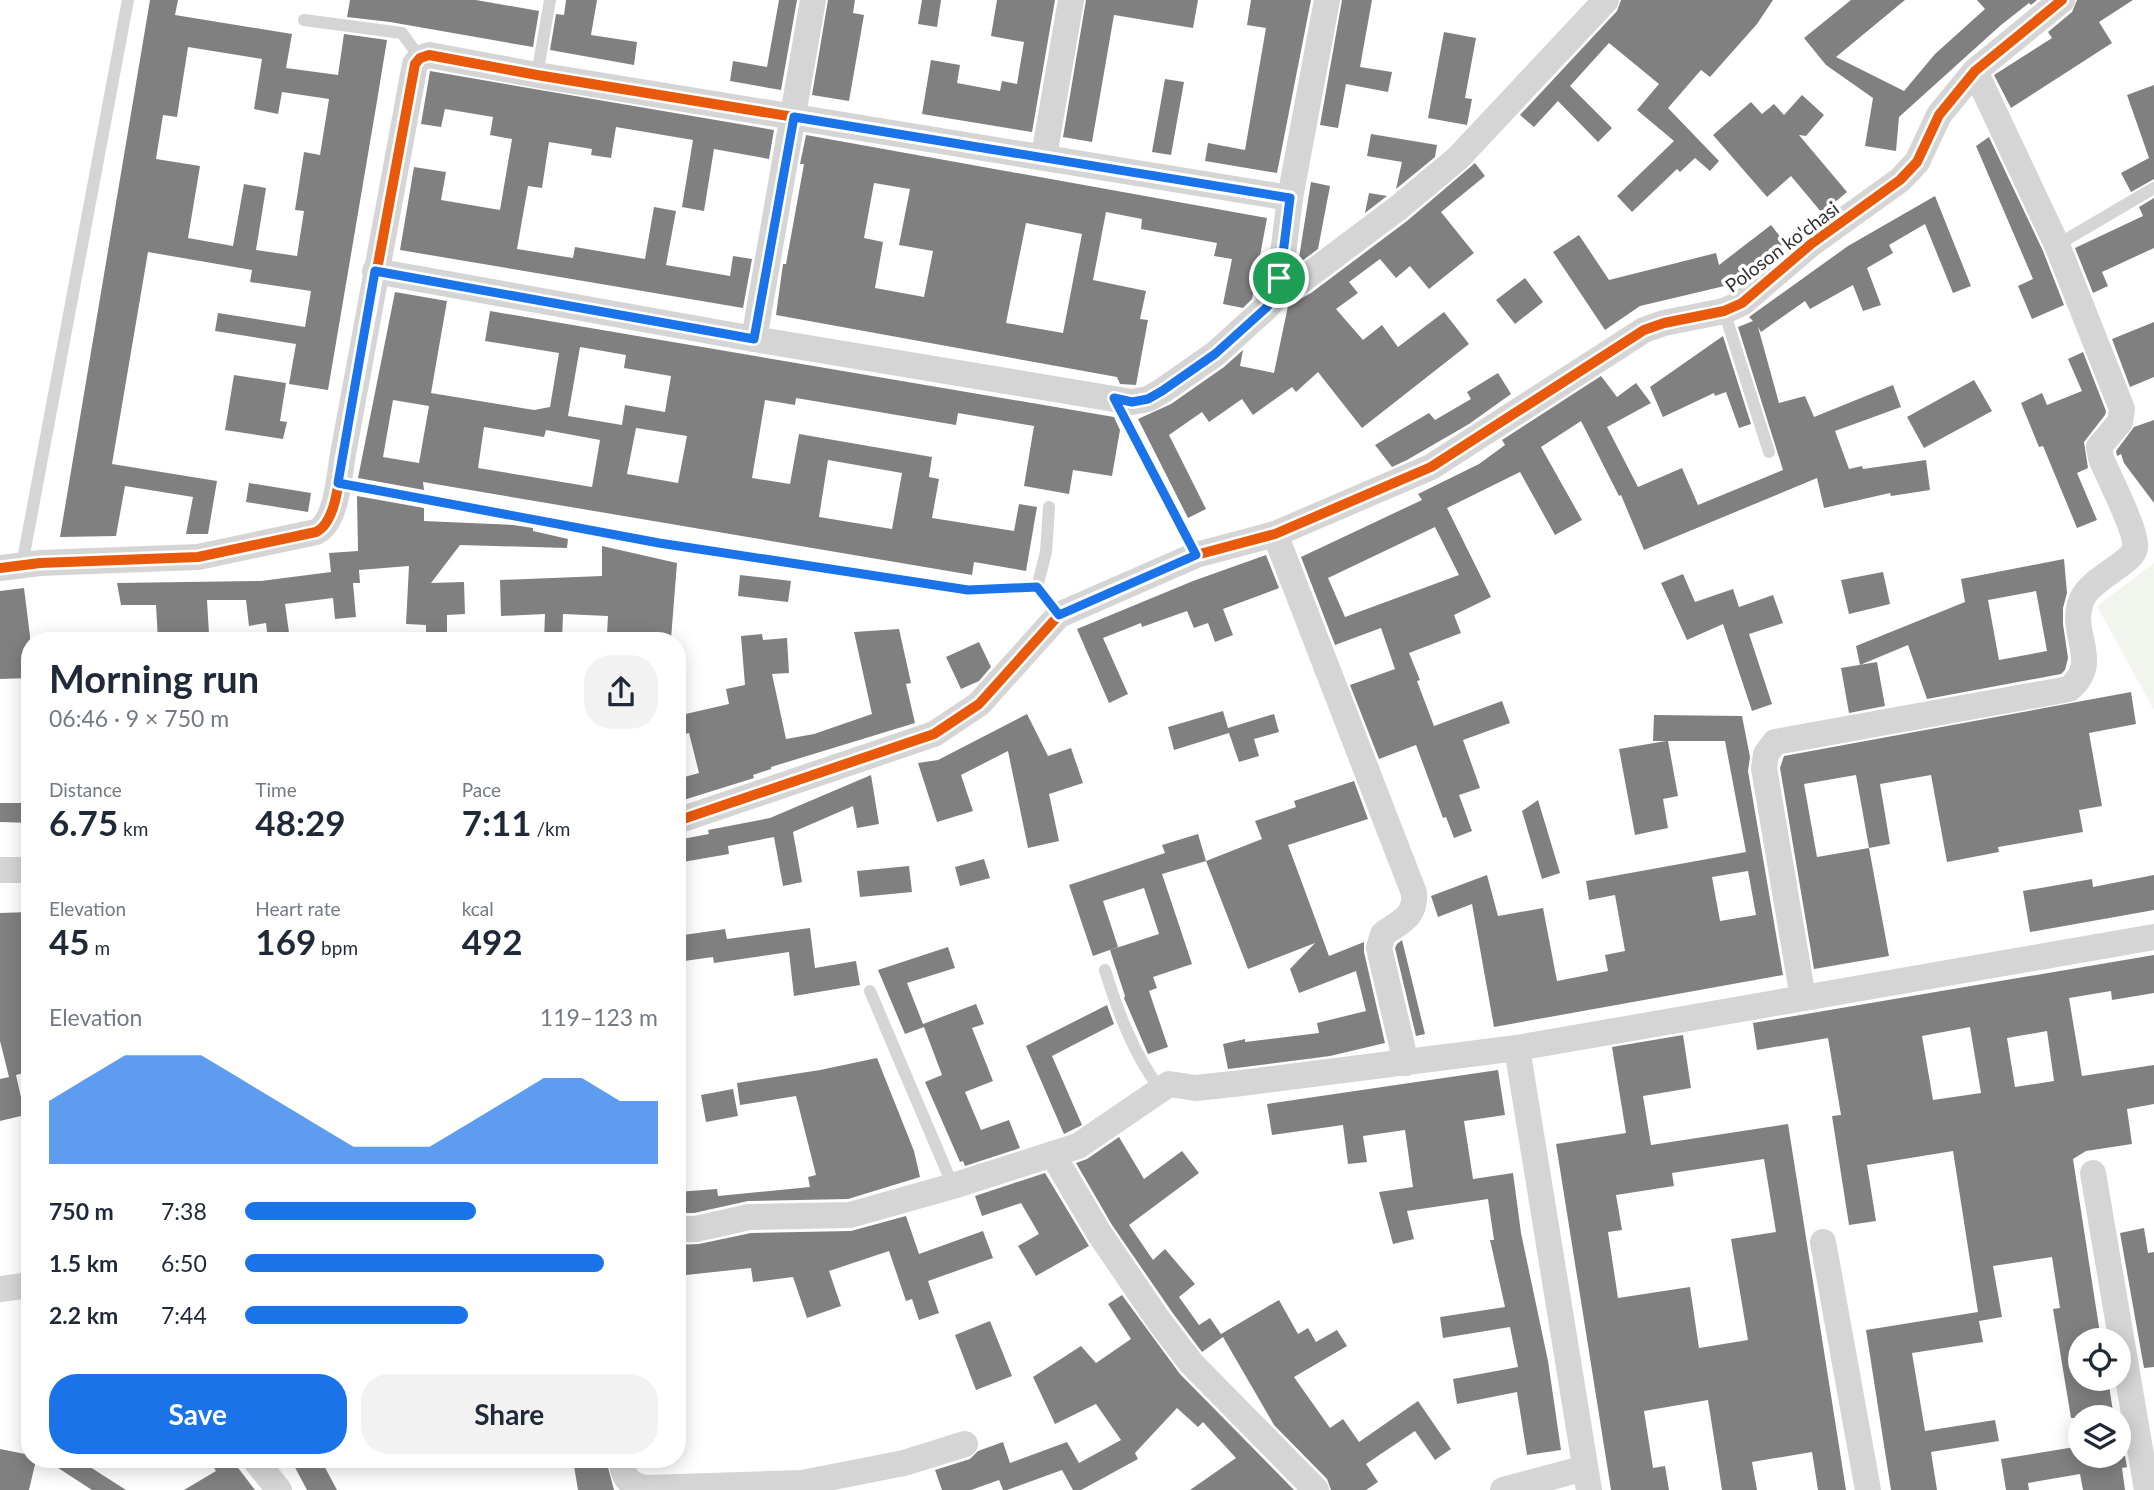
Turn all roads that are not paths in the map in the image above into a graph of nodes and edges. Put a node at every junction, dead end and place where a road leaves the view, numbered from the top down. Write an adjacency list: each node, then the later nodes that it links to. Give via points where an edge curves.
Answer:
1 (128, 0): 27 (lane)
2 (550, 0): 11 (lane)
3 (813, 0): 12 (street)
4 (1071, 0): 13 (street)
5 (1327, 0): 15 (street)
6 (1606, 0): 18 (street, via 1458,158 1398,208)
7 (2062, 0): 10 (street, Poloson ko'chasi)
8 (304, 20): 9 (lane, via 402,33)
9 (419, 58): 11 (street, via 429,55); 17 (street)
10 (1975, 71): 16 (street); 19 (street, Poloson ko'chasi, via 1945,106 1917,162 1900,180 1811,244 1742,303)
11 (537, 75): 12 (street)
12 (794, 117): 13 (street); 20 (street)
13 (1044, 156): 15 (street)
14 (2154, 188): 16 (lane)
15 (1290, 198): 18 (street)
16 (2057, 245): 36 (street, via 2122,409 2120,422 2099,447 2134,536 2135,550 2082,598 2078,618 2085,667 2069,689 1775,742 1766,754 1764,768)
17 (375, 271): 20 (street); 23 (street)
18 (1278, 294): 21 (street, via 1215,354 1162,391 1132,402)
19 (1724, 312): 22 (lane); 25 (street, Poloson ko'chasi, via 1644,330 1431,467)
20 (754, 339): 21 (street)
21 (1114, 398): 26 (lane)
22 (1769, 452)
23 (338, 483): 27 (street, via 328,523 316,532 198,557); 28 (lane, via 659,543 968,590)
24 (1049, 507): 28 (lane, via 1046,552)
25 (1275, 534): 26 (street, Poloson ko'chasi); 38 (street, via 1414,893 1410,915 1382,934 1379,947)
26 (1196, 555): 29 (street, Poloson ko'chasi)
27 (11, 567)
28 (1037, 587): 29 (lane)
29 (1059, 615): 30 (street, via 979,704 934,734)
30 (686, 818)
31 (0, 870): 32 (street)
32 (21, 870)
33 (2154, 937): 36 (street)
34 (1105, 970): 39 (lane, via 1142,1065)
35 (870, 991): 42 (lane)
36 (1803, 998): 37 (street)
37 (1517, 1048): 38 (street); 50 (street)
38 (1406, 1063): 39 (street, via 1196,1088 1169,1084)
39 (1160, 1089): 40 (street, via 1078,1146)
40 (1052, 1155): 42 (street); 52 (street, via 1099,1233 1191,1363)
41 (2093, 1173): 55 (street)
42 (953, 1186): 43 (street, via 850,1215 749,1217)
43 (686, 1229)
44 (1823, 1242): 54 (street)
45 (21, 1286): 46 (street)
46 (0, 1289)
47 (965, 1444): 49 (street, via 904,1463 802,1483 648,1488 633,1485)
48 (261, 1468): 51 (street)
49 (623, 1475)
50 (1587, 1479): 53 (street)
51 (279, 1490)
52 (1316, 1490)
53 (1503, 1490)
54 (1868, 1490)
55 (2147, 1490)

